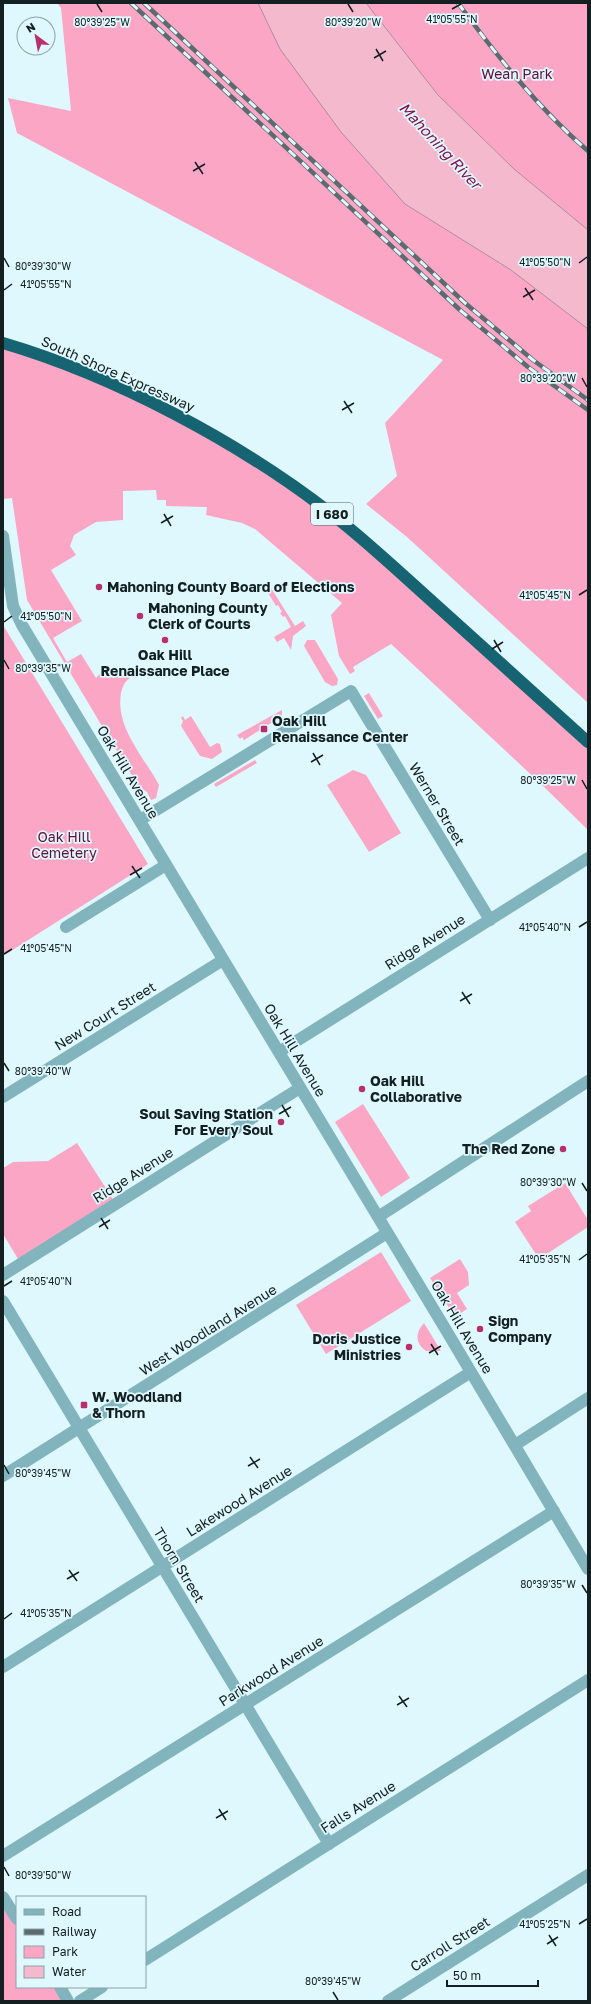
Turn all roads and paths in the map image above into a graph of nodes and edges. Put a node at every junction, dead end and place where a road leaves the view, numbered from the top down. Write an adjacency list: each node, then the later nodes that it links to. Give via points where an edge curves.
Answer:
1 (3, 343): 3 (highway, South Shore Expressway / I 680, via 32,351 176,415 296,487 365,541)
2 (3, 536): 4 (street, Oak Hill Avenue, via 12,606)
3 (588, 742)
4 (140, 820): 6 (street, Oak Hill Avenue); 7 (street, Werner Street, via 351,691)
5 (587, 861): 7 (street, Ridge Avenue)
6 (166, 865): 8 (street); 9 (street, Oak Hill Avenue)
7 (490, 920): 10 (street, Ridge Avenue)
8 (66, 927)
9 (223, 960): 10 (street, Oak Hill Avenue); 13 (street, New Court Street)
10 (279, 1052): 12 (street, Oak Hill Avenue)
11 (588, 1081): 14 (street)
12 (300, 1088): 14 (street, Oak Hill Avenue); 16 (street, Ridge Avenue)
13 (3, 1097)
14 (378, 1217): 15 (street, Oak Hill Avenue)
15 (387, 1233): 18 (street, Oak Hill Avenue); 20 (street, West Woodland Avenue)
16 (3, 1275)
17 (3, 1301): 20 (street, Thorn Street)
18 (471, 1372): 21 (street, Oak Hill Avenue); 24 (street, Lakewood Avenue)
19 (588, 1398): 21 (street)
20 (79, 1428): 22 (street, West Woodland Avenue); 24 (street, Thorn Street)
21 (514, 1445): 23 (street, Oak Hill Avenue)
22 (3, 1476)
23 (554, 1511): 25 (street, Oak Hill Avenue); 28 (street, Parkwood Avenue)
24 (163, 1567): 26 (street, Lakewood Avenue); 28 (street, Thorn Street)
25 (588, 1569)
26 (3, 1667)
27 (588, 1680): 29 (street, Falls Avenue)
28 (245, 1704): 29 (street, Thorn Street); 30 (street, Parkwood Avenue)
29 (329, 1844): 34 (street, Falls Avenue)
30 (3, 1856)
31 (588, 1875): 39 (street, Carroll Street)
32 (3, 1897): 33 (street)
33 (16, 1917)
34 (146, 1959)
35 (61, 1988): 37 (street)
36 (100, 1988): 38 (street)
37 (68, 2001)
38 (80, 2001)
39 (388, 2001)

